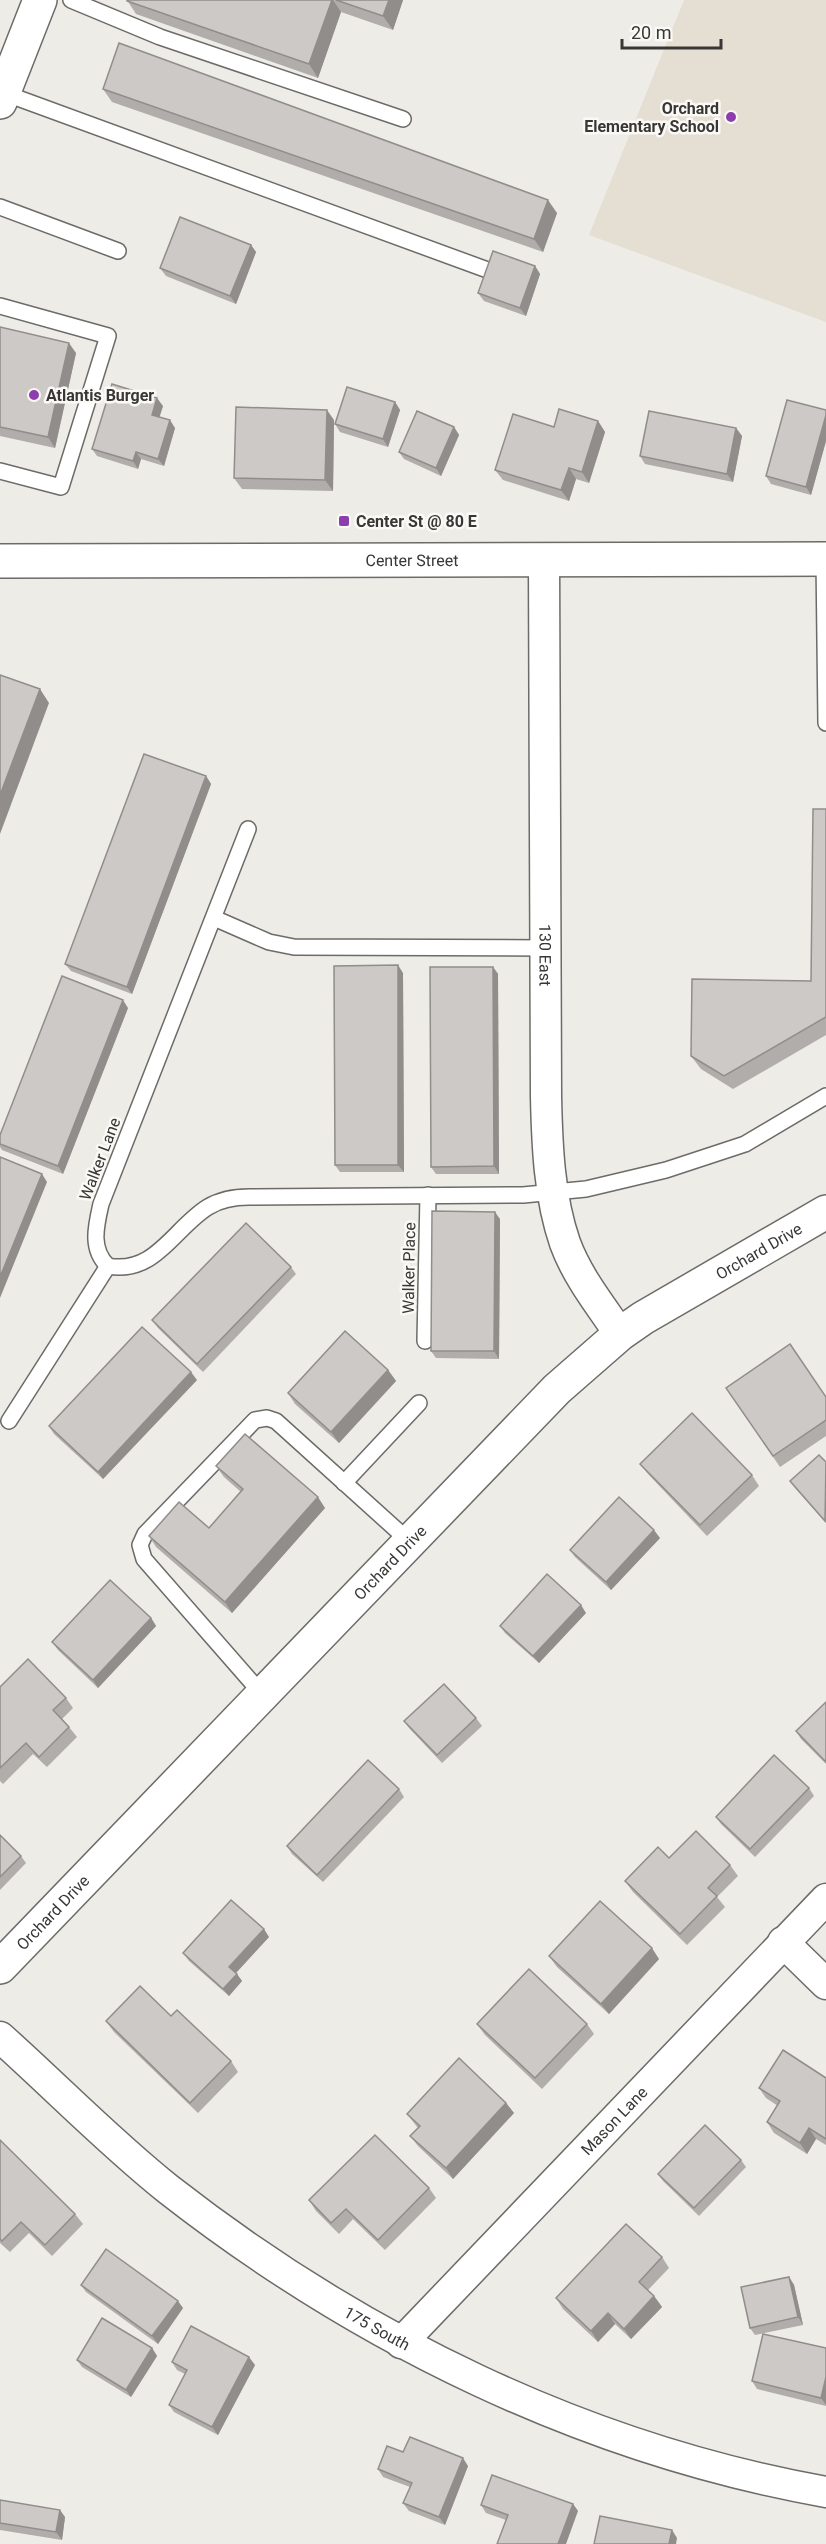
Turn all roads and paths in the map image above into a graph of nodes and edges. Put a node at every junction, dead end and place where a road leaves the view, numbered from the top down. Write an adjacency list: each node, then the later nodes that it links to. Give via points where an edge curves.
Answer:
1 (40, 0): 3 (main road)
2 (71, 0): 4 (lane, via 160,37)
3 (2, 97): 7 (lane)
4 (403, 119)
5 (0, 207): 6 (lane)
6 (118, 251)
7 (493, 272)
8 (0, 306): 9 (lane, via 108,336 61,487)
9 (0, 471)
10 (544, 559): 11 (main road, Center Street); 12 (main road, Center Street); 17 (street, 130 East)
11 (825, 559): 13 (lane)
12 (0, 561)
13 (825, 641): 14 (lane)
14 (826, 723)
15 (248, 829): 16 (lane, Walker Lane)
16 (214, 918): 17 (lane, via 269,942 294,947); 22 (lane, Walker Lane, via 101,1204 96,1240 101,1259)
17 (545, 948): 19 (street, 130 East, via 547,1128)
18 (826, 1096): 19 (lane, via 745,1144 666,1170)
19 (554, 1193): 20 (lane); 23 (street, 130 East, via 565,1244 584,1282)
20 (428, 1196): 22 (lane, via 226,1199 198,1215 153,1257 132,1266); 24 (lane, Walker Place)
21 (826, 1212): 23 (main road, Orchard Drive)
22 (108, 1266): 26 (lane)
23 (620, 1334): 28 (main road, Orchard Drive, via 557,1389)
24 (425, 1341)
25 (419, 1403): 27 (lane)
26 (9, 1421)
27 (344, 1483): 28 (lane); 29 (lane, via 276,1421 255,1420 146,1534 140,1545 144,1559)
28 (410, 1542): 29 (main road, Orchard Drive)
29 (262, 1694): 32 (main road, Orchard Drive)
30 (826, 1899): 31 (street, Mason Lane)
31 (783, 1942): 33 (street); 35 (street, Mason Lane)
32 (0, 1967)
33 (826, 1984)
34 (0, 2037): 35 (street, 175 South, via 166,2187 288,2276)
35 (401, 2343): 36 (street, 175 South, via 573,2421 722,2469)
36 (826, 2492)

